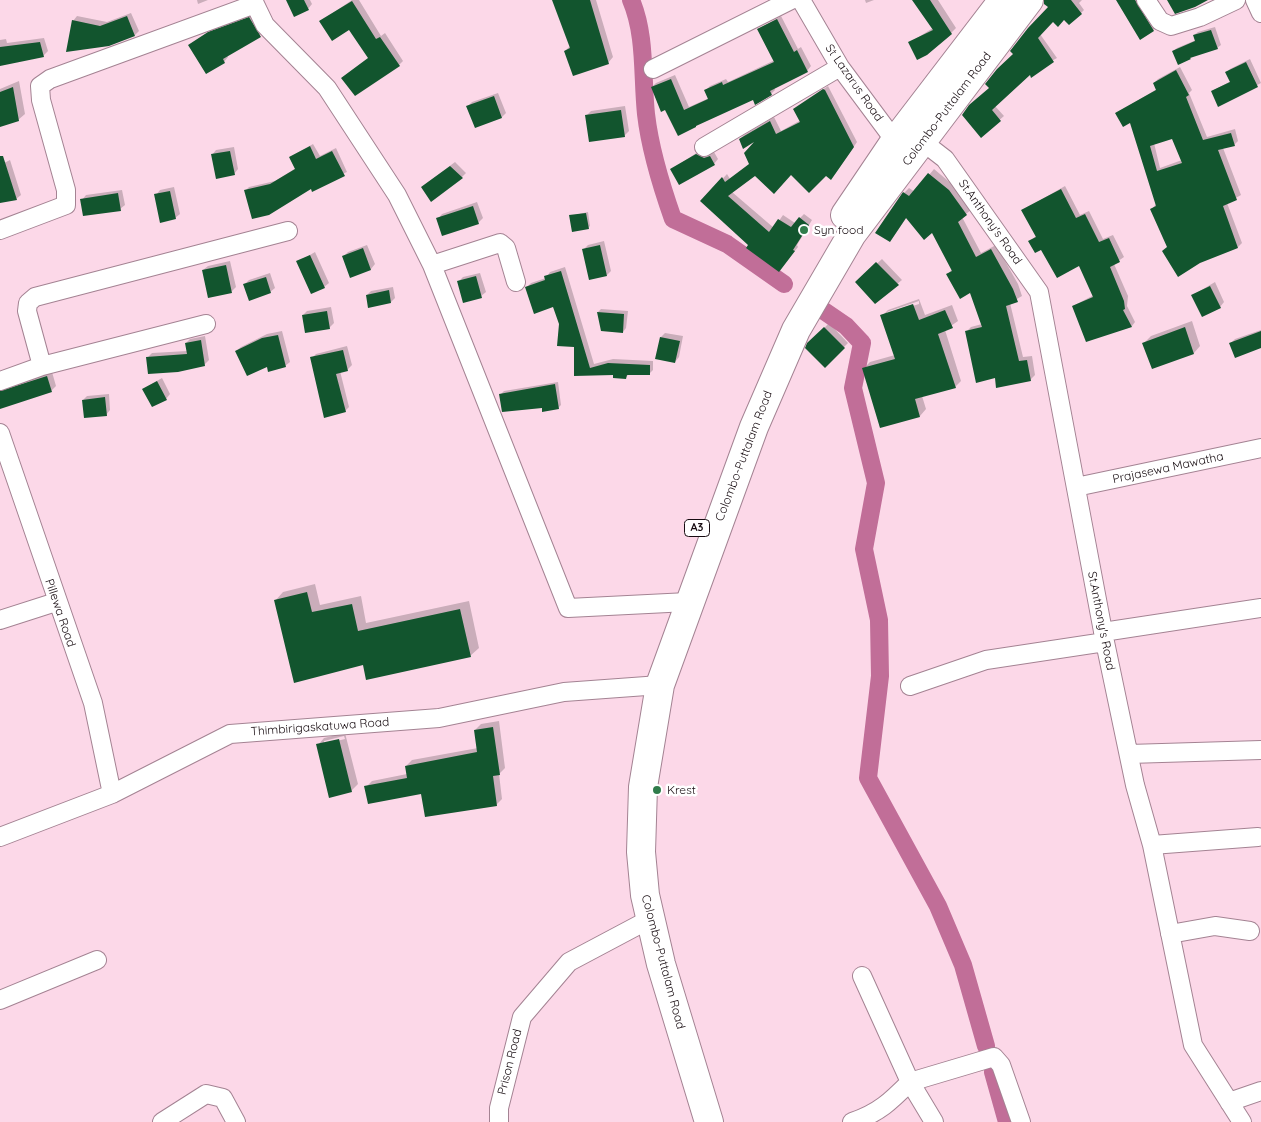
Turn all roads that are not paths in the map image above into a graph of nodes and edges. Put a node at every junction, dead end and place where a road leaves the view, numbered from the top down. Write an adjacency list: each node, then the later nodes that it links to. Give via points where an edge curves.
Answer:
1 (791, 0): 11 (street)
2 (801, 0): 10 (street, St Lazarus Road)
3 (1003, 0): 12 (highway, Colombo-Puttalam Road / A3)
4 (1029, 0): 13 (highway, Colombo-Puttalam Road / A3)
5 (1146, 0): 6 (street, via 1160,21 1171,26)
6 (1236, 0)
7 (1255, 0): 9 (street)
8 (254, 2): 15 (street, via 50,79 40,86 66,190 66,205); 17 (street, via 265,25 327,88 396,195)
9 (1261, 13)
10 (840, 67): 12 (street, St Lazarus Road); 14 (street)
11 (653, 70)
12 (895, 141): 13 (street); 26 (highway, Colombo-Puttalam Road / A3, via 808,276 766,357 725,456)
13 (923, 142): 24 (street, St.Anthony's Road, via 945,159 1039,292); 26 (highway, Colombo-Puttalam Road / A3, via 852,234 796,330)
14 (704, 147)
15 (0, 230)
16 (288, 231): 20 (street, via 36,297 28,303 27,311)
17 (432, 265): 18 (street, via 500,243 506,248); 26 (street, via 568,608)
18 (516, 282)
19 (206, 324): 20 (street)
20 (42, 366): 21 (street)
21 (0, 381)
22 (0, 433): 25 (street, Pillewa Road)
23 (1261, 448): 24 (street, Prajasewa Mawatha)
24 (1076, 487): 29 (street, St.Anthony's Road)
25 (56, 602): 28 (street); 34 (street, Pillewa Road, via 93,703)
26 (679, 602): 30 (highway, Colombo-Puttalam Road / A3)
27 (1261, 608): 29 (street)
28 (0, 620)
29 (1104, 637): 31 (street, via 986,660); 33 (street, St.Anthony's Road)
30 (651, 685): 34 (street, Thimbirigaskatuwa Road, via 564,692 439,718 230,734); 38 (highway, Colombo-Puttalam Road / A3, via 642,787)
31 (910, 686)
32 (1261, 750): 33 (street)
33 (1130, 754): 37 (street, St.Anthony's Road)
34 (112, 794): 36 (street, Thimbirigaskatuwa Road)
35 (1258, 836): 37 (street)
36 (0, 837)
37 (1152, 845): 40 (street, St.Anthony's Road)
38 (642, 922): 49 (street, Prison Road, via 569,962 522,1017 499,1108); 50 (highway, Colombo-Puttalam Road / A3, via 646,972); 51 (highway, Colombo-Puttalam Road / A3)
39 (1250, 931): 40 (street, via 1215,926)
40 (1170, 934): 46 (street, St.Anthony's Road, via 1193,1044)
41 (97, 960): 43 (street)
42 (862, 976): 44 (street)
43 (0, 1000)
44 (910, 1082): 52 (street, via 886,1106); 53 (street); 54 (street, via 994,1057 1001,1066)
45 (1261, 1092): 46 (street)
46 (1229, 1102): 55 (street, St.Anthony's Road)
47 (162, 1122): 48 (street, via 206,1094 223,1098)
48 (236, 1122)
49 (499, 1122)
50 (696, 1122)
51 (710, 1122)
52 (852, 1122)
53 (934, 1122)
54 (1021, 1122)
55 (1242, 1122)

